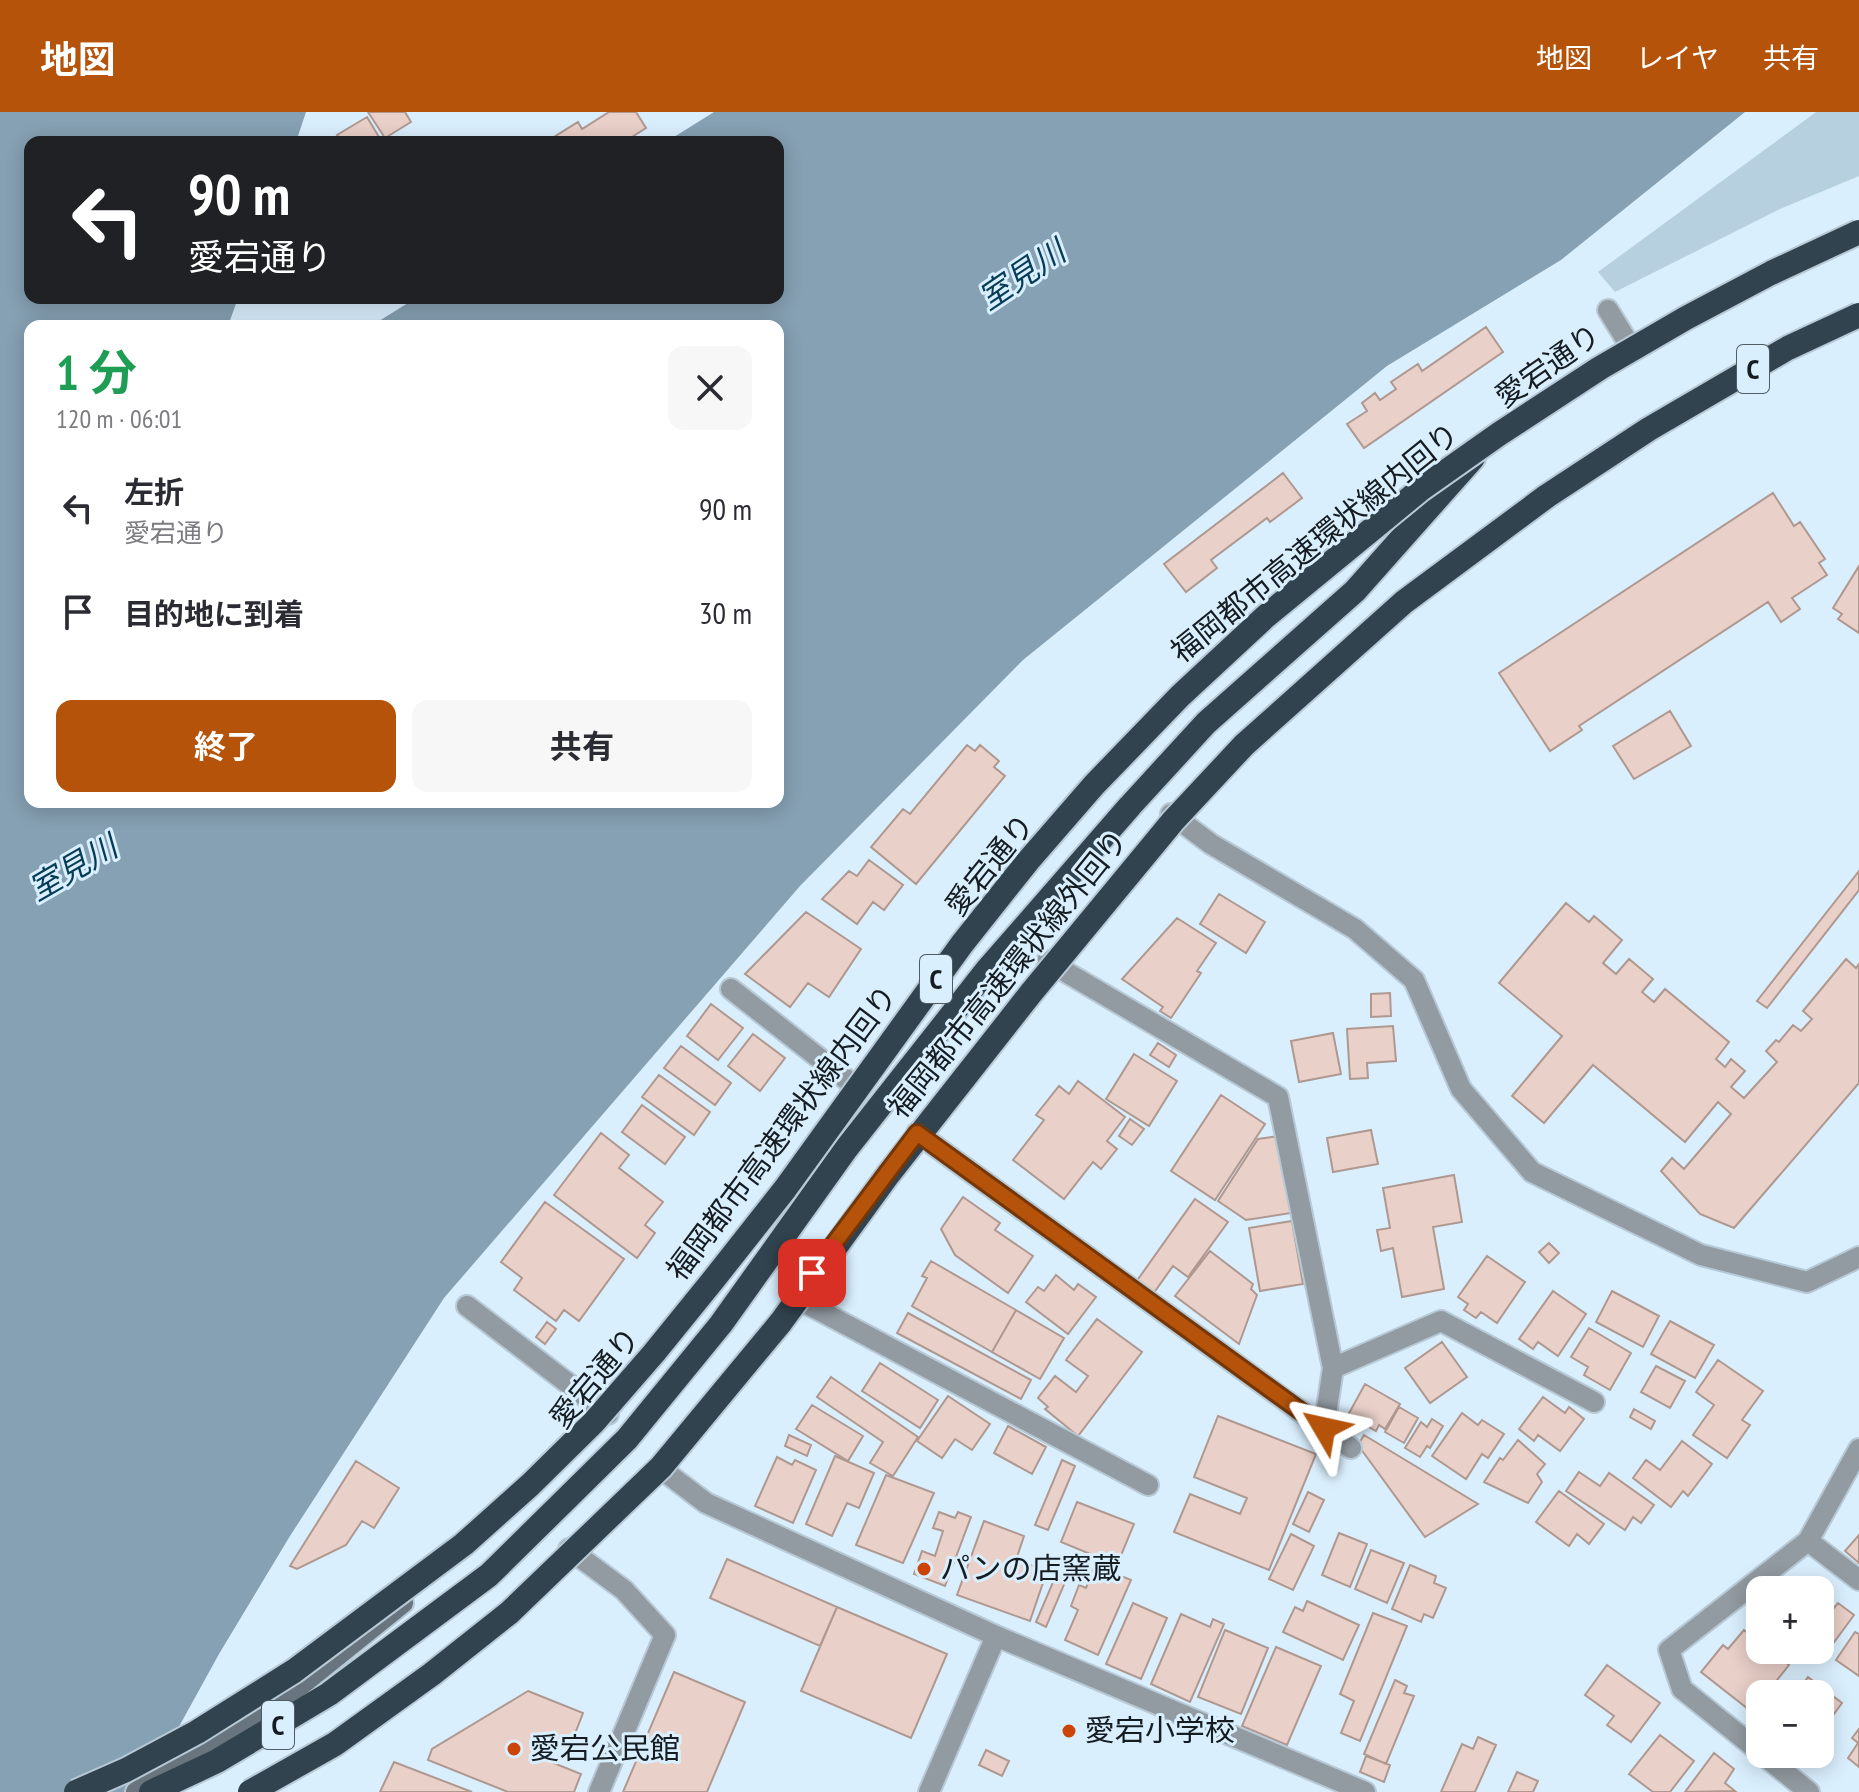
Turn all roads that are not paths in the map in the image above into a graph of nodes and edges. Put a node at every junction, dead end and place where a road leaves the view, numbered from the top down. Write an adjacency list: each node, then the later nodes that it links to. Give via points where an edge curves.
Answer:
1 (1859, 224): 5 (street, 愛宕通り, via 1786,258)
2 (1859, 232): 29 (highway, 福岡都市高速環状線内回り / C, bridge, via 1771,273 1600,368 1421,489 1265,617 1169,707 1028,861 785,1189 594,1422 464,1544 294,1671 197,1732)
3 (1608, 310): 5 (street)
4 (1859, 316): 7 (street, via 1679,409 1524,508 1359,641); 33 (highway, 福岡都市高速環状線外回り / C, bridge, via 1788,348 1547,496 1404,602 1244,745 1173,821 1031,993 781,1322 661,1467 509,1613 432,1674 335,1744)
5 (1630, 346): 6 (street, 愛宕通り)
6 (1482, 448): 10 (street, 愛宕通り, via 1319,569 1204,670 1114,763 989,910); 31 (highway, C, via 1355,591 1206,723 987,970 846,1149 721,1324 627,1439 489,1575 329,1694 217,1761)
7 (1171, 814): 8 (street); 12 (street, via 1211,844 1355,929 1414,980 1461,1089 1532,1172 1701,1255 1807,1282)
8 (1047, 961): 11 (street); 15 (street, via 1278,1097)
9 (731, 989): 10 (street)
10 (856, 1087): 17 (street, 愛宕通り)
11 (917, 1133): 13 (street); 18 (street)
12 (1859, 1257)
13 (794, 1297): 21 (street); 22 (street)
14 (467, 1306): 17 (street)
15 (1333, 1368): 16 (street, via 1441,1321); 18 (street)
16 (1594, 1402)
17 (608, 1414): 30 (street, 愛宕通り, via 529,1496 320,1671)
18 (1324, 1428): 19 (street)
19 (1351, 1448)
20 (1859, 1449): 23 (street)
21 (660, 1468): 24 (street); 26 (street, via 706,1503)
22 (1148, 1485)
23 (1808, 1541): 25 (street); 27 (street, via 1669,1650 1682,1689)
24 (569, 1549): 32 (street, via 497,1612 376,1703); 34 (street, via 624,1590 665,1635)
25 (1859, 1580)
26 (996, 1636): 35 (street); 36 (street)
27 (1746, 1741)
28 (1779, 1768): 37 (street)
29 (76, 1792)
30 (136, 1792)
31 (151, 1792)
32 (243, 1792)
33 (250, 1792)
34 (599, 1792)
35 (929, 1792)
36 (1365, 1792)
37 (1809, 1792)

